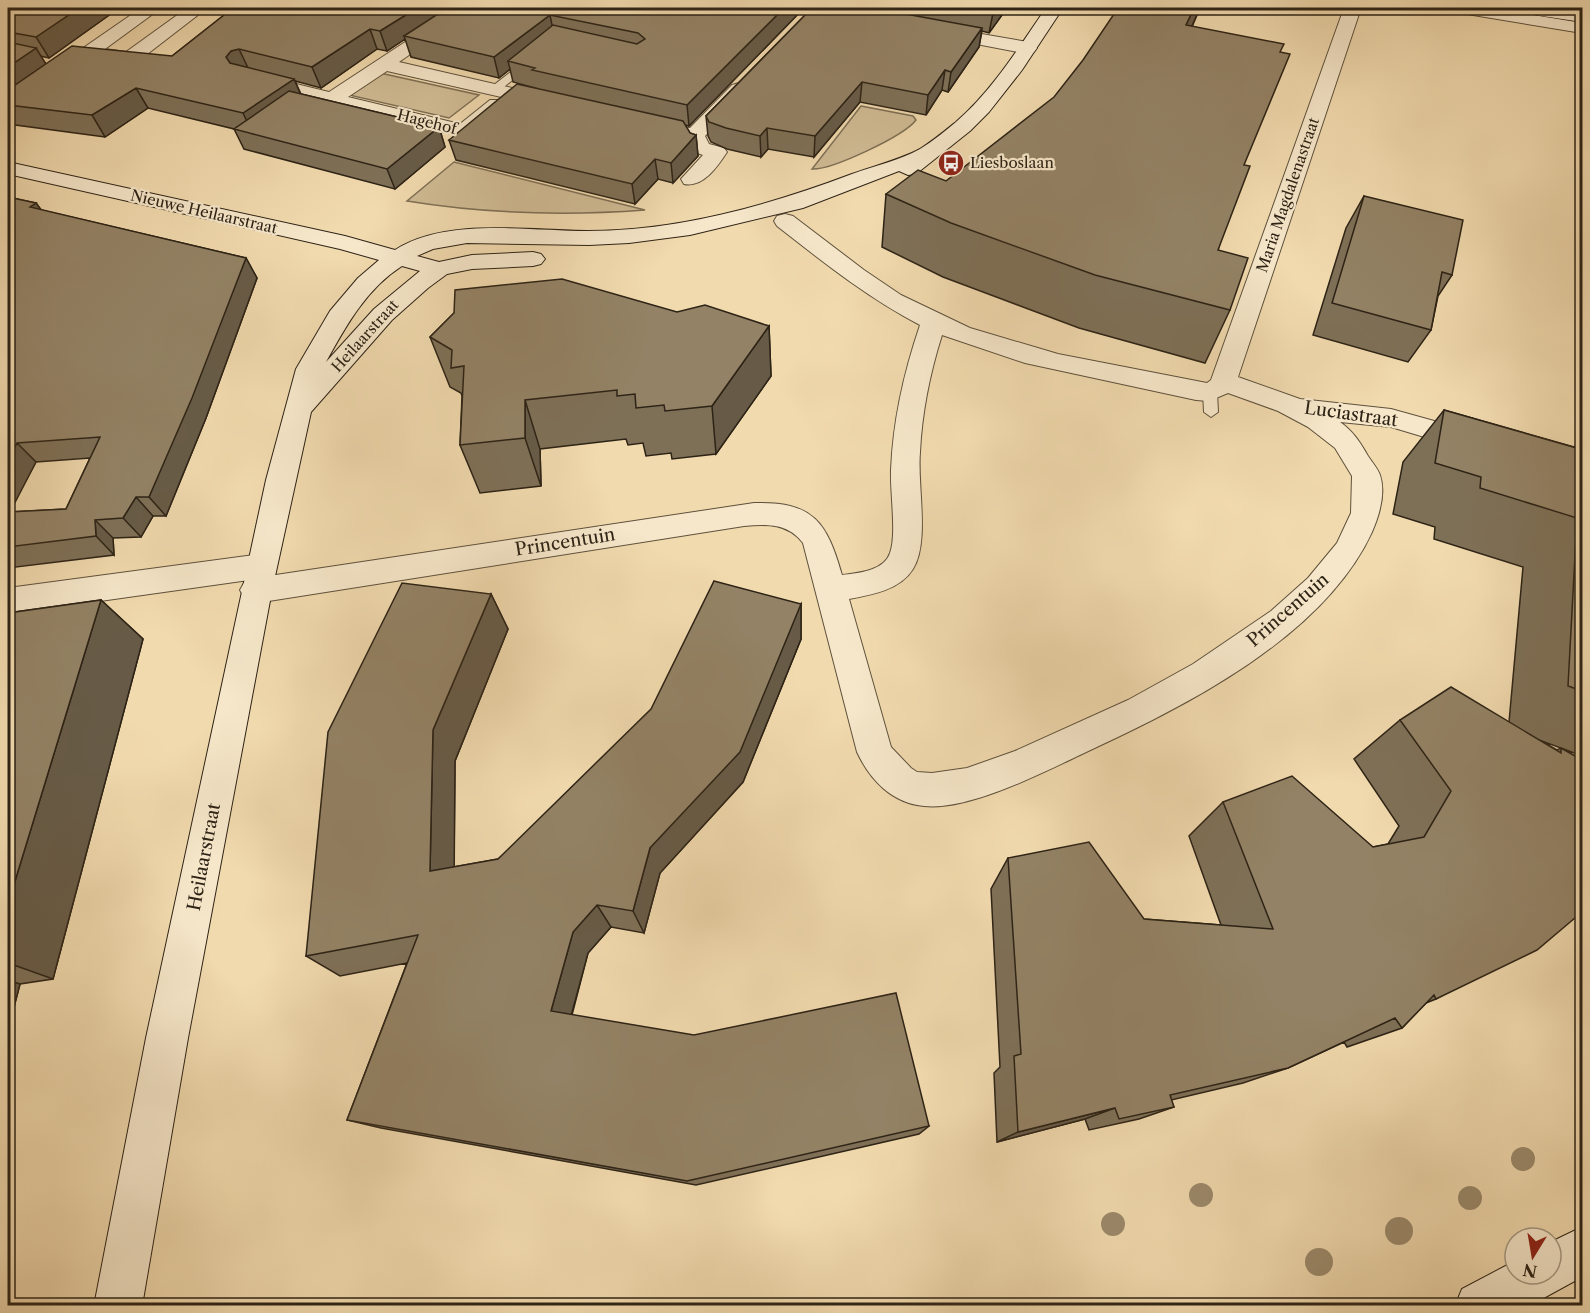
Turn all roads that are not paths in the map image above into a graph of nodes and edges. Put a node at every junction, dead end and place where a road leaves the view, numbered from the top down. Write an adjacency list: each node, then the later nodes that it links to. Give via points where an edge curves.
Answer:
1 (152, 8): 12 (street)
2 (198, 8): 12 (street, via 130,58)
3 (468, 8): 15 (street)
4 (1054, 8): 11 (street, Nieuwe Heilaarstraat)
5 (1352, 8): 31 (street, Maria Magdalenastraat)
6 (1461, 8): 10 (street)
7 (1523, 8): 8 (street)
8 (1582, 17)
9 (923, 28): 11 (street)
10 (1582, 28)
11 (1028, 48): 27 (street, Nieuwe Heilaarstraat, via 971,119 902,175 867,193)
12 (88, 54): 16 (street)
13 (537, 54): 19 (lane)
14 (50, 63): 16 (lane)
15 (383, 64): 19 (street); 20 (street)
16 (71, 65): 22 (street)
17 (754, 74): 24 (street)
18 (248, 78): 20 (street, Hagehof)
19 (502, 92): 20 (street, Hagehof, via 464,131); 21 (street)
20 (333, 99)
21 (568, 107)
22 (8, 109)
23 (636, 122): 24 (street)
24 (694, 135): 26 (street, via 701,148 717,152)
25 (8, 168): 28 (street, Nieuwe Heilaarstraat)
26 (692, 179)
27 (780, 215): 28 (street, Nieuwe Heilaarstraat, via 629,236 454,237 428,243); 29 (street, Nieuwe Heilaarstraat, via 707,241 625,254 471,262); 30 (street, Princentuin, via 884,295)
28 (399, 257): 29 (street, Nieuwe Heilaarstraat); 33 (street, Heilaarstraat, via 366,283 328,334 309,369)
29 (439, 269): 33 (street, Heilaarstraat, via 382,315)
30 (933, 322): 31 (street, Princentuin, via 1045,358); 36 (street, via 919,361 906,439 905,557 898,567 877,580)
31 (1215, 395): 32 (street, Princentuin)
32 (1292, 406): 34 (street, Luciastraat, via 1391,418); 36 (street, Princentuin, via 1338,435 1353,451 1368,481 1369,506 1349,551 1329,576 1284,618 1207,673 1140,711 1009,768 957,788 930,791 906,784 885,771 875,752)
33 (298, 411): 35 (street, Heilaarstraat)
34 (1492, 448)
35 (259, 578): 36 (street, Princentuin, via 756,513 789,518 806,526 816,541); 37 (street); 41 (street, Heilaarstraat)
36 (830, 588)
37 (8, 601)
38 (1582, 1251): 39 (street)
39 (1563, 1261)
40 (1516, 1286): 42 (street)
41 (118, 1305)
42 (1479, 1305)

